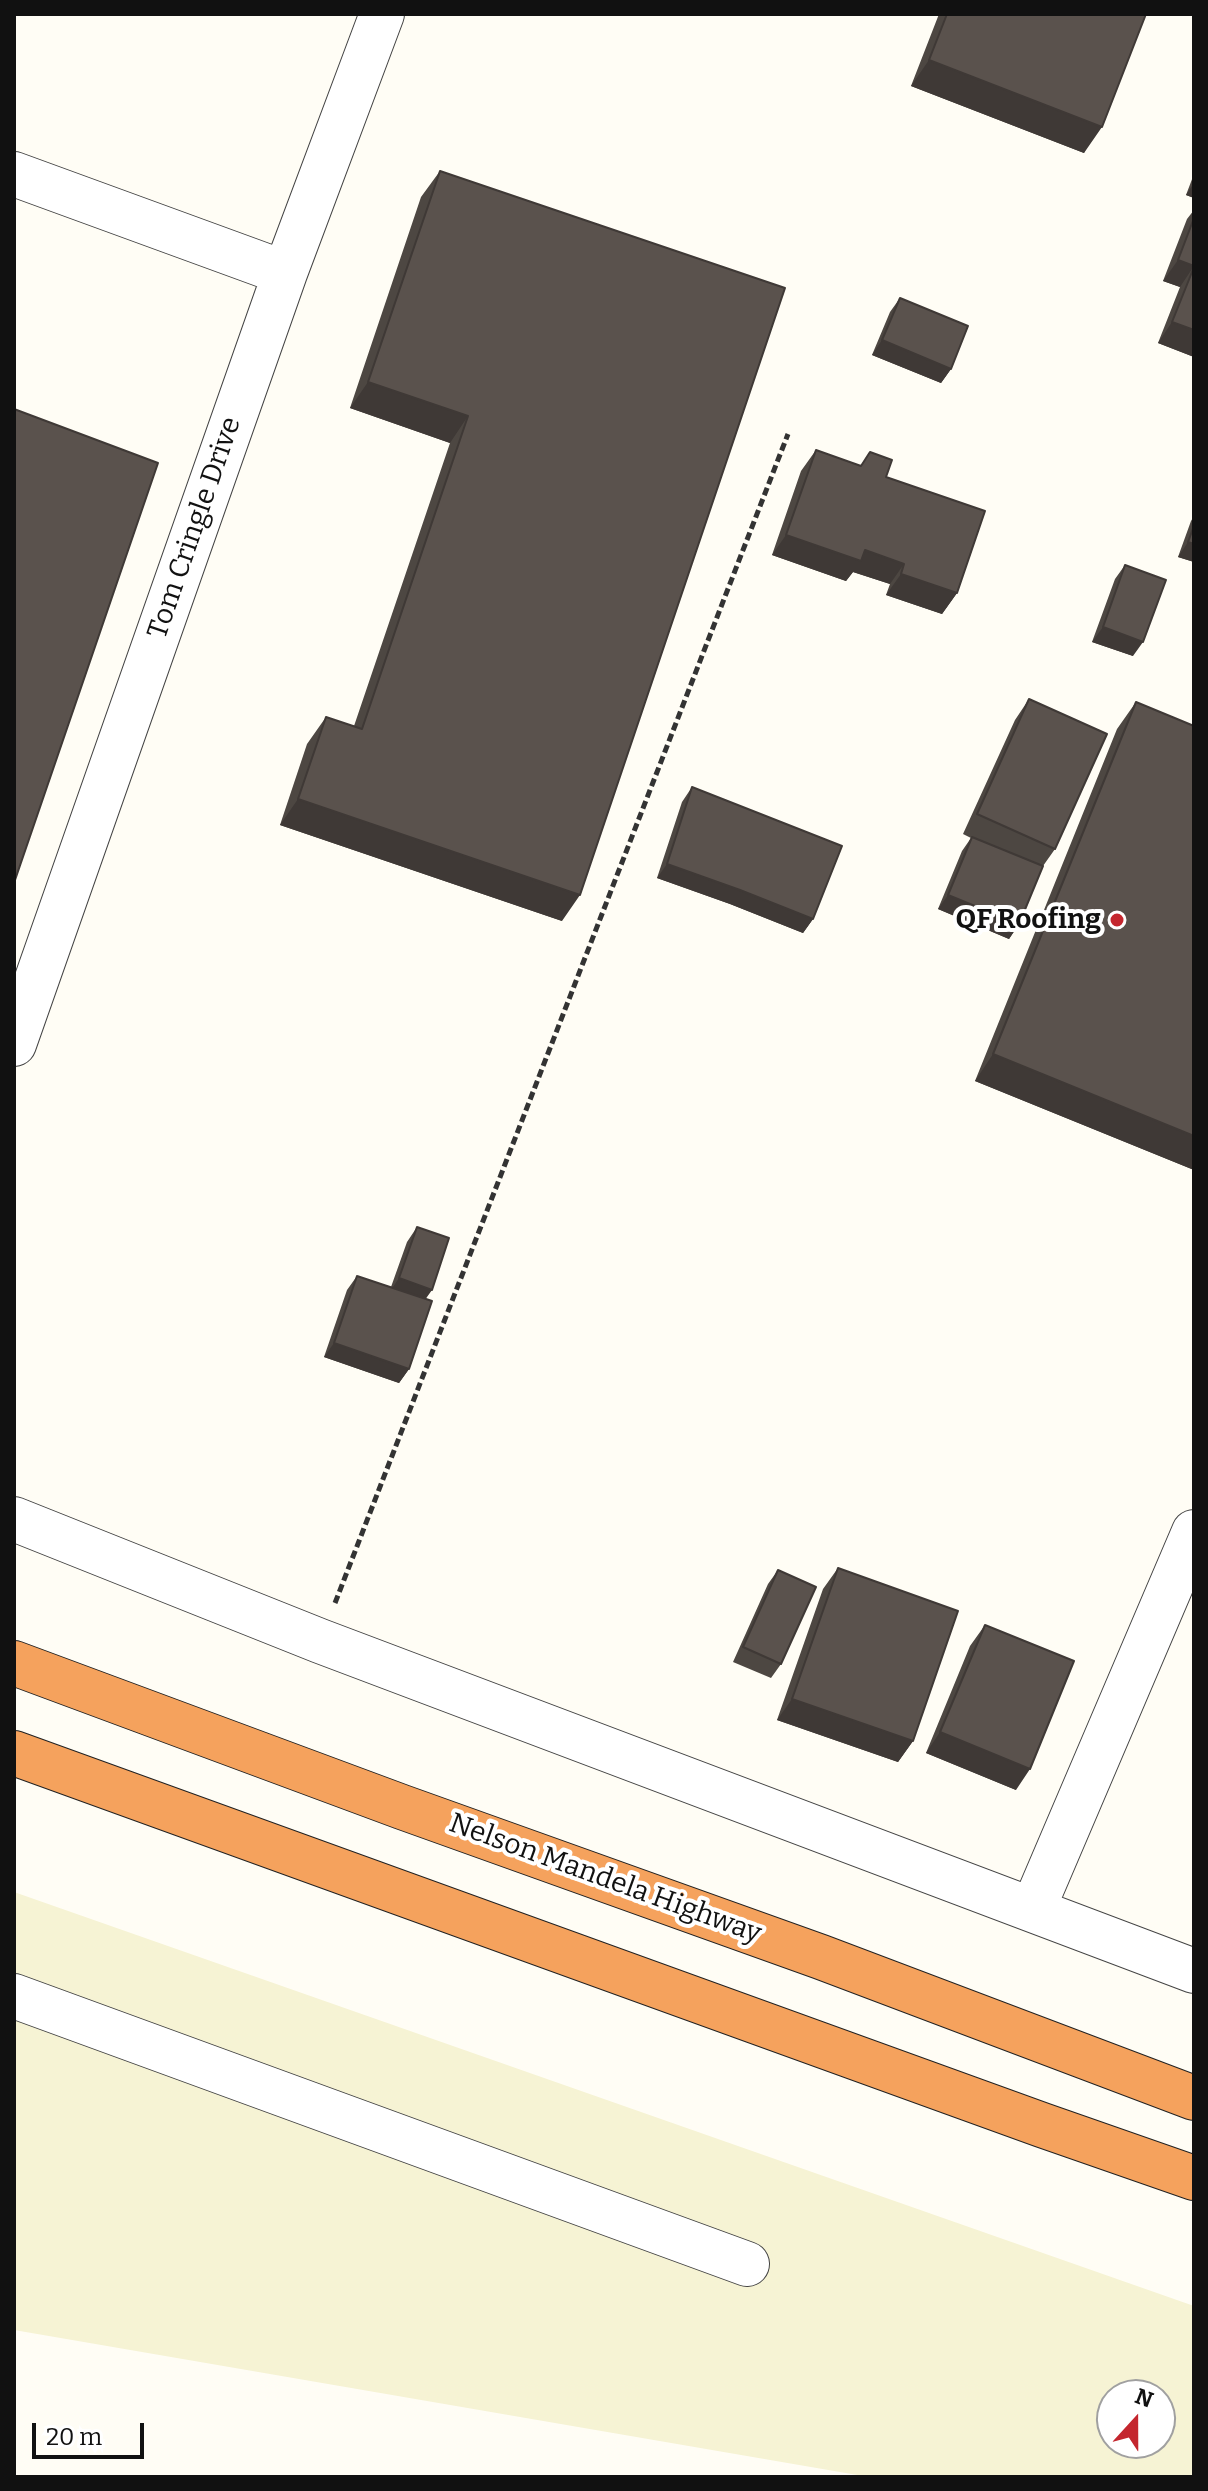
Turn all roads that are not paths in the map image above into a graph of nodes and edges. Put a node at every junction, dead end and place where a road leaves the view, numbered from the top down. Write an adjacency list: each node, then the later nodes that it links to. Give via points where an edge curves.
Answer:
1 (382, 14): 3 (street, Tom Cringle Drive)
2 (14, 174): 3 (street)
3 (285, 273): 4 (street, Tom Cringle Drive)
4 (14, 1044)
5 (14, 1519): 11 (street, via 320,1641)
6 (1194, 1532): 11 (street)
7 (14, 1643): 9 (highway)
8 (14, 1663): 9 (highway, Nelson Mandela Highway)
9 (58, 1681): 14 (highway, Nelson Mandela Highway)
10 (14, 1753): 15 (highway)
11 (1033, 1909): 12 (street)
12 (1194, 1971)
13 (14, 1996): 16 (street)
14 (1194, 2098)
15 (1194, 2178)
16 (747, 2264)

